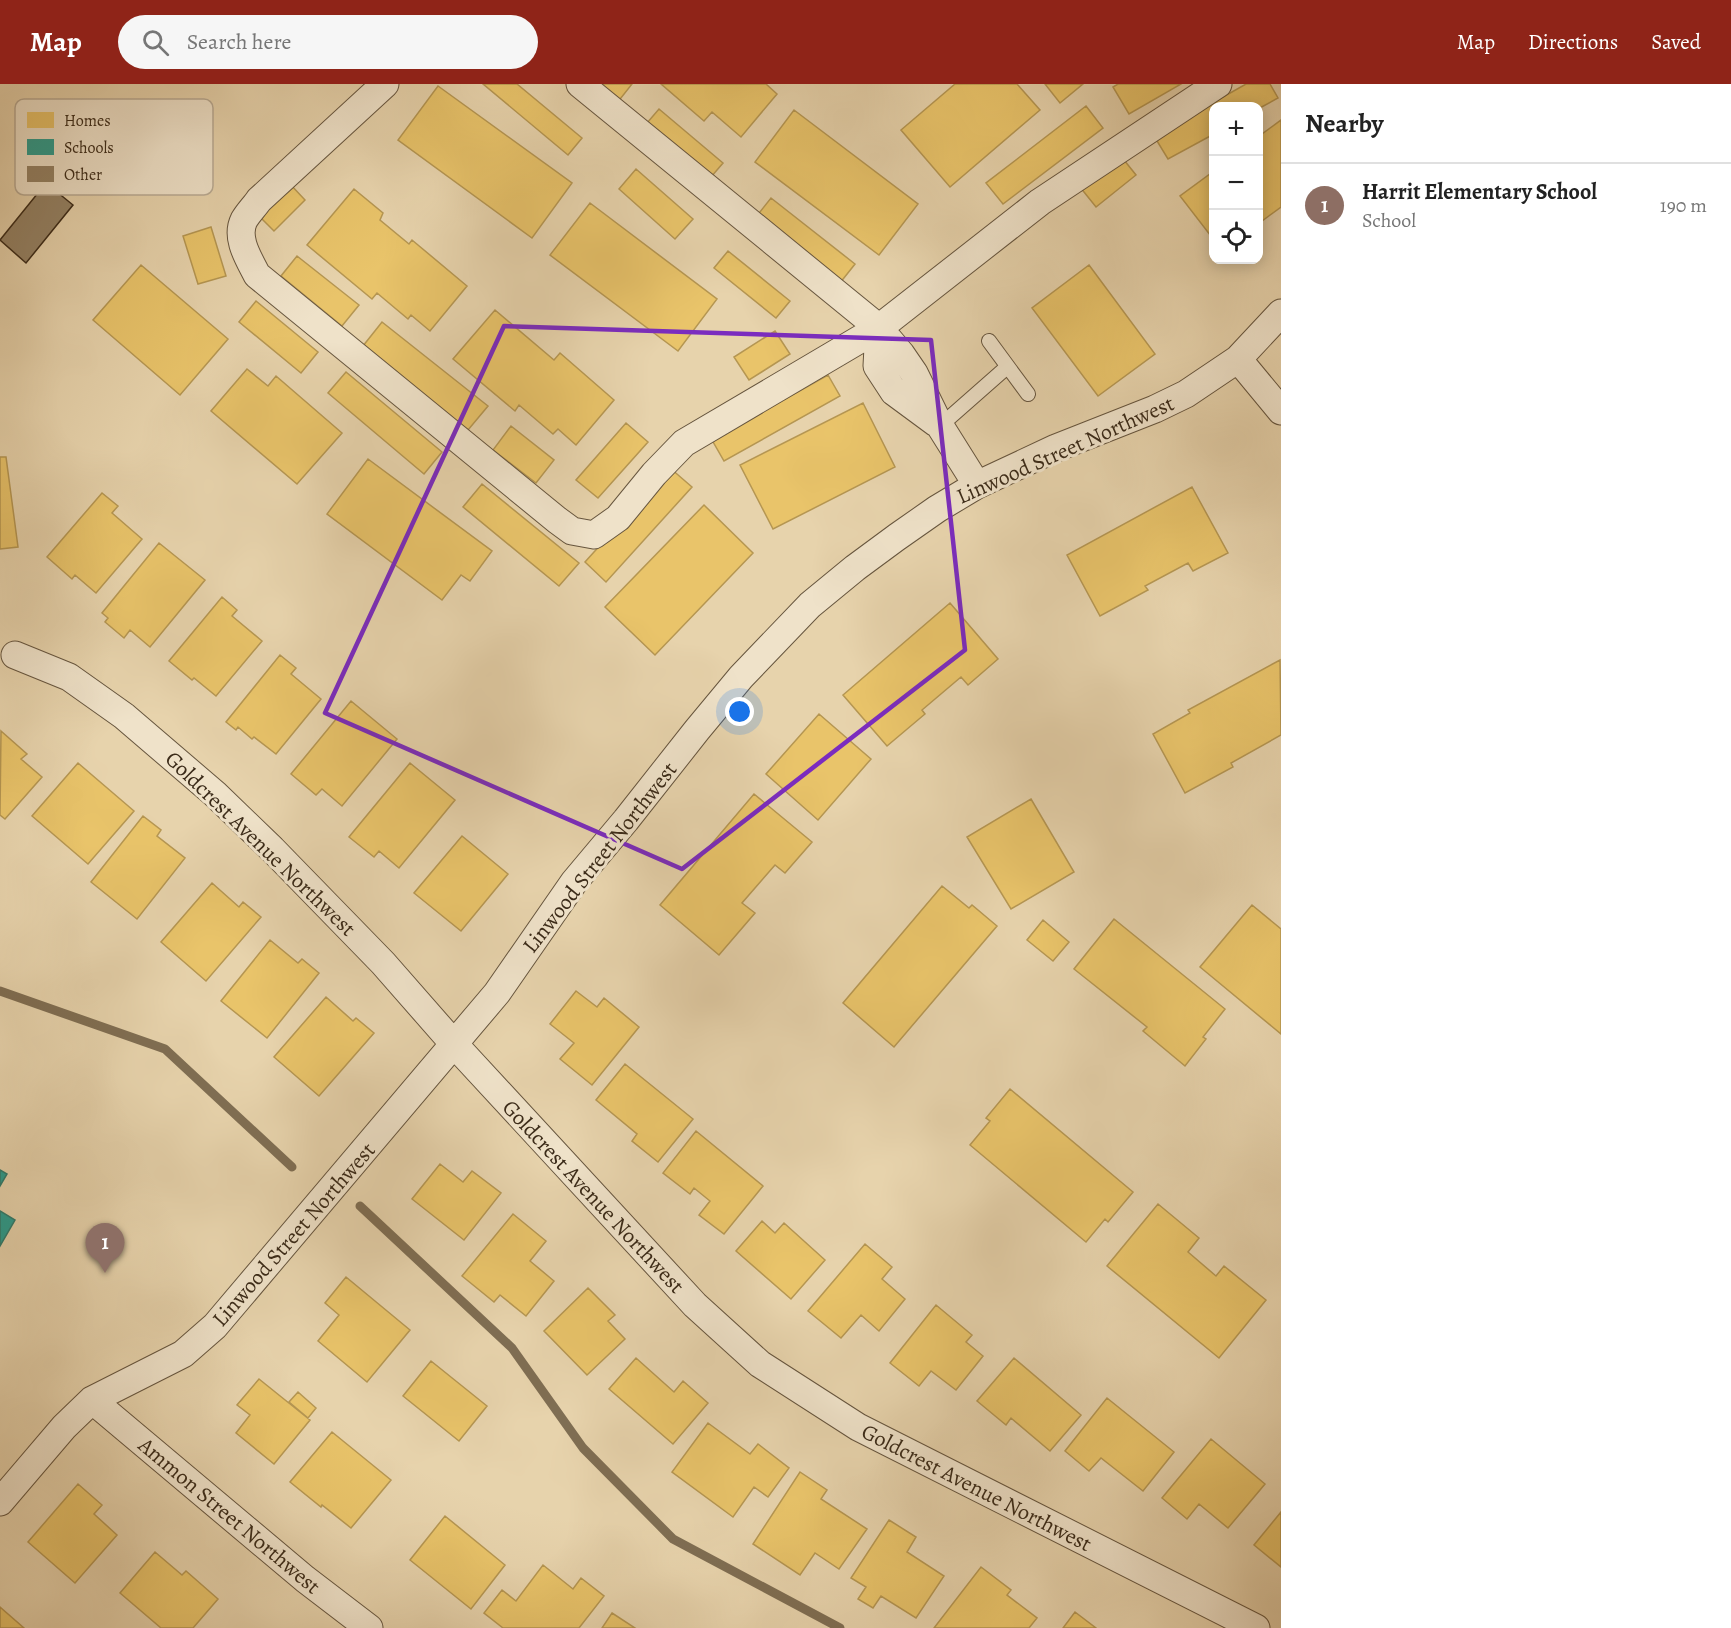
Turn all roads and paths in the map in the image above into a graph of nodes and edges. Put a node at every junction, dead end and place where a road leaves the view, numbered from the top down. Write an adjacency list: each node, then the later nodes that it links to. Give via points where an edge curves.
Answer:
1 (385, 84): 5 (street, via 259,200 244,220 245,251 257,275 572,531 594,535 618,518 684,443)
2 (580, 84): 5 (street)
3 (1218, 84): 5 (street, via 1040,202)
4 (1281, 313): 7 (street, Linwood Street Northwest)
5 (879, 328): 11 (street, via 914,372)
6 (989, 341): 8 (lane)
7 (1238, 359): 10 (street); 12 (street, Linwood Street Northwest, via 1186,394 1155,409 1056,448)
8 (1007, 367): 9 (lane); 11 (lane)
9 (1028, 394)
10 (1281, 411)
11 (940, 426): 12 (street)
12 (977, 485): 14 (street, Linwood Street Northwest, via 855,568 810,605 741,677 574,882 497,993)
13 (15, 655): 14 (street, Goldcrest Avenue Northwest, via 69,677 115,709 215,794 335,912)
14 (454, 1044): 15 (street, Linwood Street Northwest, via 215,1326 183,1354); 18 (street, Goldcrest Avenue Northwest, via 695,1305 760,1365 858,1427)
15 (92, 1401): 16 (street, Linwood Street Northwest, via 64,1427); 17 (street, Ammon Street Northwest)
16 (0, 1502)
17 (369, 1628)
18 (1256, 1628)

